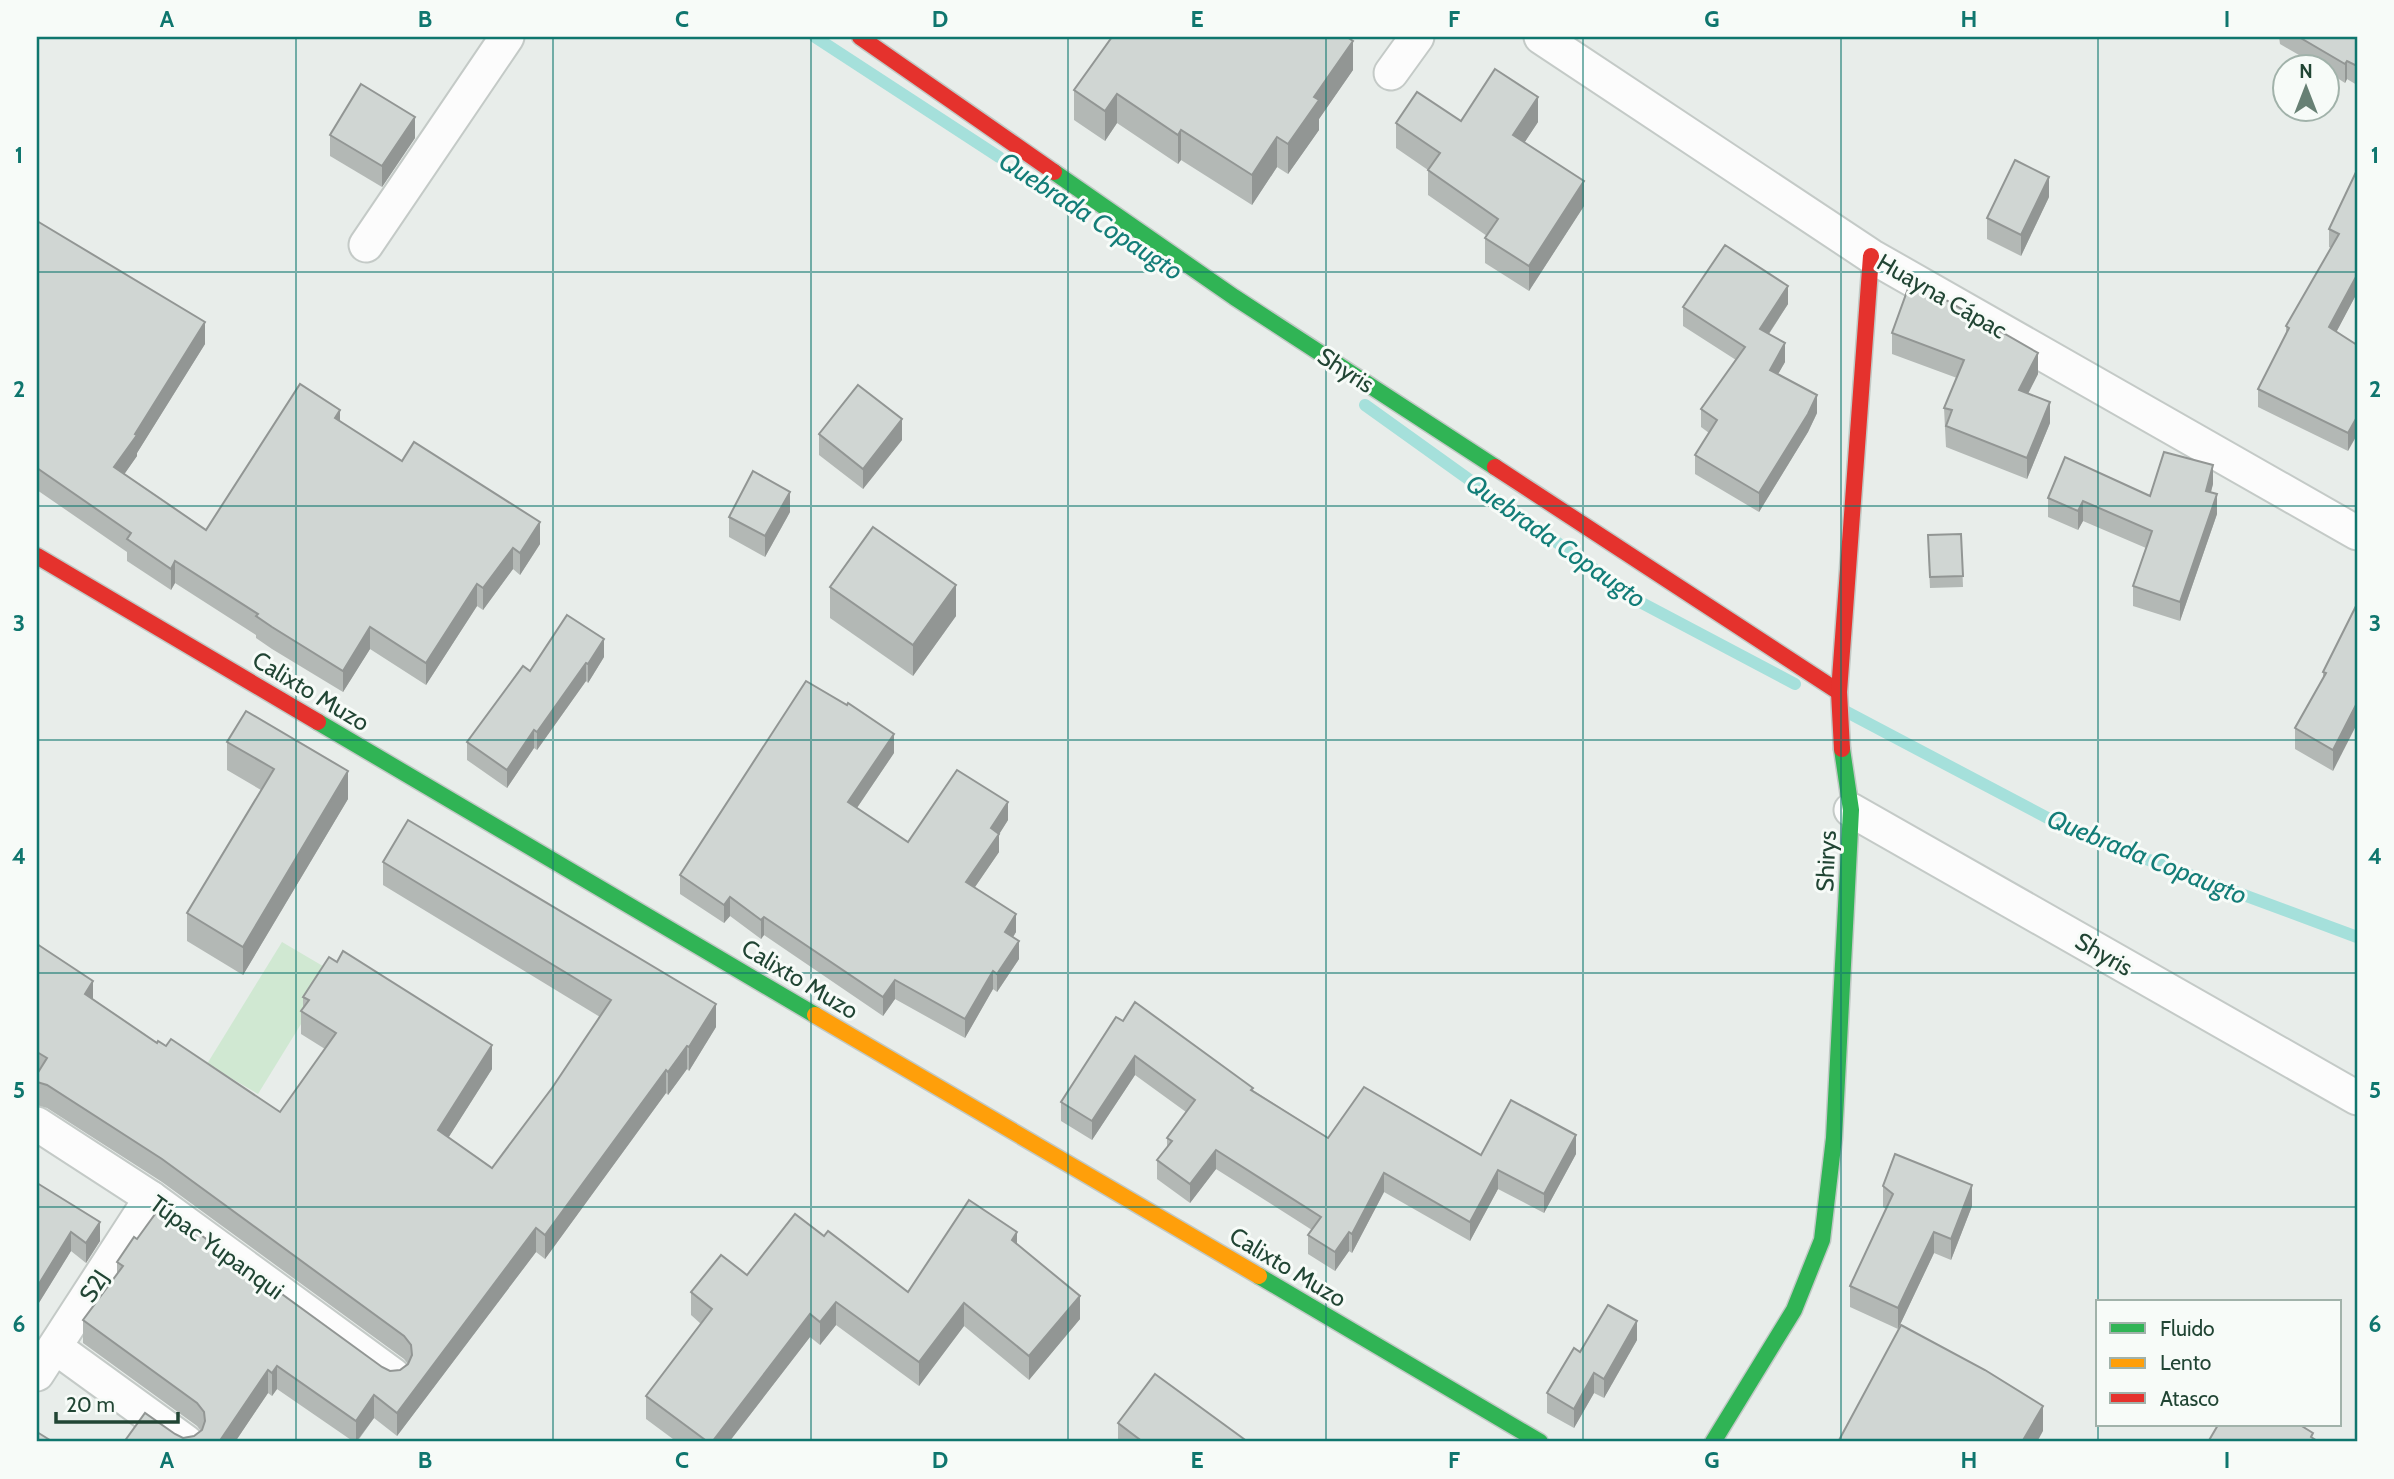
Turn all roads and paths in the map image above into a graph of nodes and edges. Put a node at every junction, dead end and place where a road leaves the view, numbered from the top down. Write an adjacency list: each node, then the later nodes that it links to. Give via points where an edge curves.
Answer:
1 (507, 37): 6 (street)
2 (860, 37): 10 (street, Shyris, via 1234,297)
3 (1416, 37): 5 (street)
4 (1541, 37): 7 (street, Huayna Cápac)
5 (1391, 73)
6 (366, 246)
7 (1871, 256): 8 (street, Huayna Cápac); 10 (street, Shirys)
8 (2357, 533)
9 (37, 556): 18 (street, Calixto Muzo)
10 (1839, 692): 11 (street, Shirys)
11 (1851, 810): 12 (street, Shyris); 19 (street, Shirys, via 1833,1138 1822,1240 1794,1310)
12 (2357, 1098)
13 (37, 1125): 14 (street, Túpac Yupanqui)
14 (151, 1198): 15 (street, S2J); 16 (street, Túpac Yupanqui)
15 (46, 1361): 17 (street)
16 (393, 1376)
17 (186, 1442)
18 (1539, 1442)
19 (1713, 1442)

